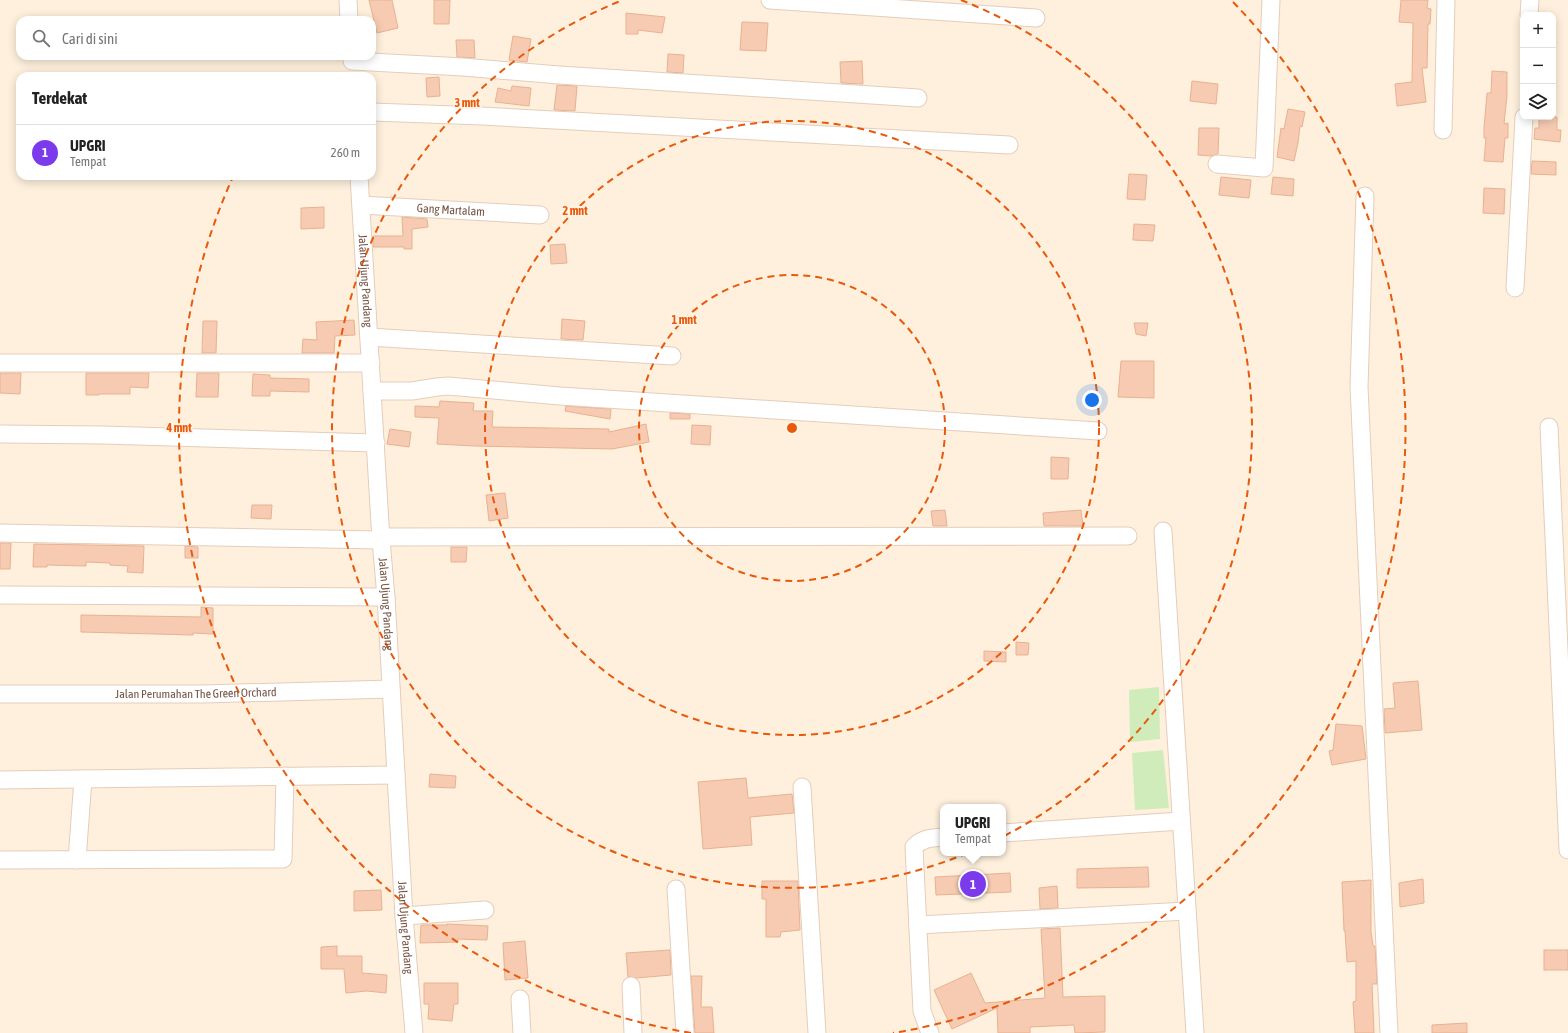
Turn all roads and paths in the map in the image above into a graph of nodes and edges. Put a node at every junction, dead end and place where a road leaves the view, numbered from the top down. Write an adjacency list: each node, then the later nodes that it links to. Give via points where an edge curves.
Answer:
1 (348, 0): 7 (street)
2 (770, 0): 8 (street)
3 (1271, 0): 15 (street, via 1264,168)
4 (1446, 0): 13 (street)
5 (1530, 0): 6 (street)
6 (1529, 12)
7 (350, 16)
8 (1036, 18)
9 (352, 64): 10 (street, via 463,67)
10 (918, 98)
11 (376, 112): 14 (street)
12 (1524, 120): 20 (street)
13 (1443, 130)
14 (1009, 145)
15 (1217, 164)
16 (359, 180): 18 (street, Jalan Ujung Pandang)
17 (1365, 196): 63 (street, via 1359,386)
18 (361, 205): 19 (street, Gang Martalam); 21 (street, Jalan Ujung Pandang)
19 (540, 215)
20 (1515, 288)
21 (369, 337): 22 (street); 24 (street, Jalan Ujung Pandang)
22 (672, 356)
23 (0, 363): 24 (street)
24 (371, 363): 25 (street, Jalan Ujung Pandang)
25 (372, 391): 27 (street, via 408,391 448,386 560,396); 29 (street, Jalan Ujung Pandang)
26 (1549, 427): 46 (street)
27 (1098, 431)
28 (0, 434): 29 (street)
29 (376, 443): 33 (street, Jalan Ujung Pandang)
30 (1162, 532): 43 (street)
31 (0, 533): 33 (street)
32 (1128, 536): 33 (street)
33 (381, 538): 35 (street, Jalan Ujung Pandang)
34 (0, 595): 35 (street)
35 (386, 597): 36 (street, Jalan Ujung Pandang)
36 (391, 690): 37 (street, Jalan Perumahan The Green Orchard, via 203,694); 38 (street, Jalan Ujung Pandang)
37 (0, 694)
38 (396, 775): 39 (street); 52 (street, Jalan Ujung Pandang)
39 (285, 776): 40 (street); 48 (street, via 283,859)
40 (83, 779): 41 (street); 48 (street)
41 (0, 780)
42 (802, 787): 60 (street)
43 (1181, 821): 44 (street); 51 (street)
44 (1006, 833)
45 (940, 837): 53 (street, via 928,838 914,847)
46 (1568, 850)
47 (0, 860): 48 (street)
48 (77, 860)
49 (676, 889): 59 (street)
50 (485, 910): 52 (street)
51 (1187, 910): 53 (street); 62 (street)
52 (404, 916): 56 (street, Jalan Ujung Pandang)
53 (918, 925): 61 (street, via 922,1011)
54 (631, 986): 58 (street)
55 (520, 999): 57 (street)
56 (414, 1033)
57 (522, 1033)
58 (633, 1033)
59 (685, 1033)
60 (817, 1033)
61 (930, 1033)
62 (1195, 1033)
63 (1389, 1033)

